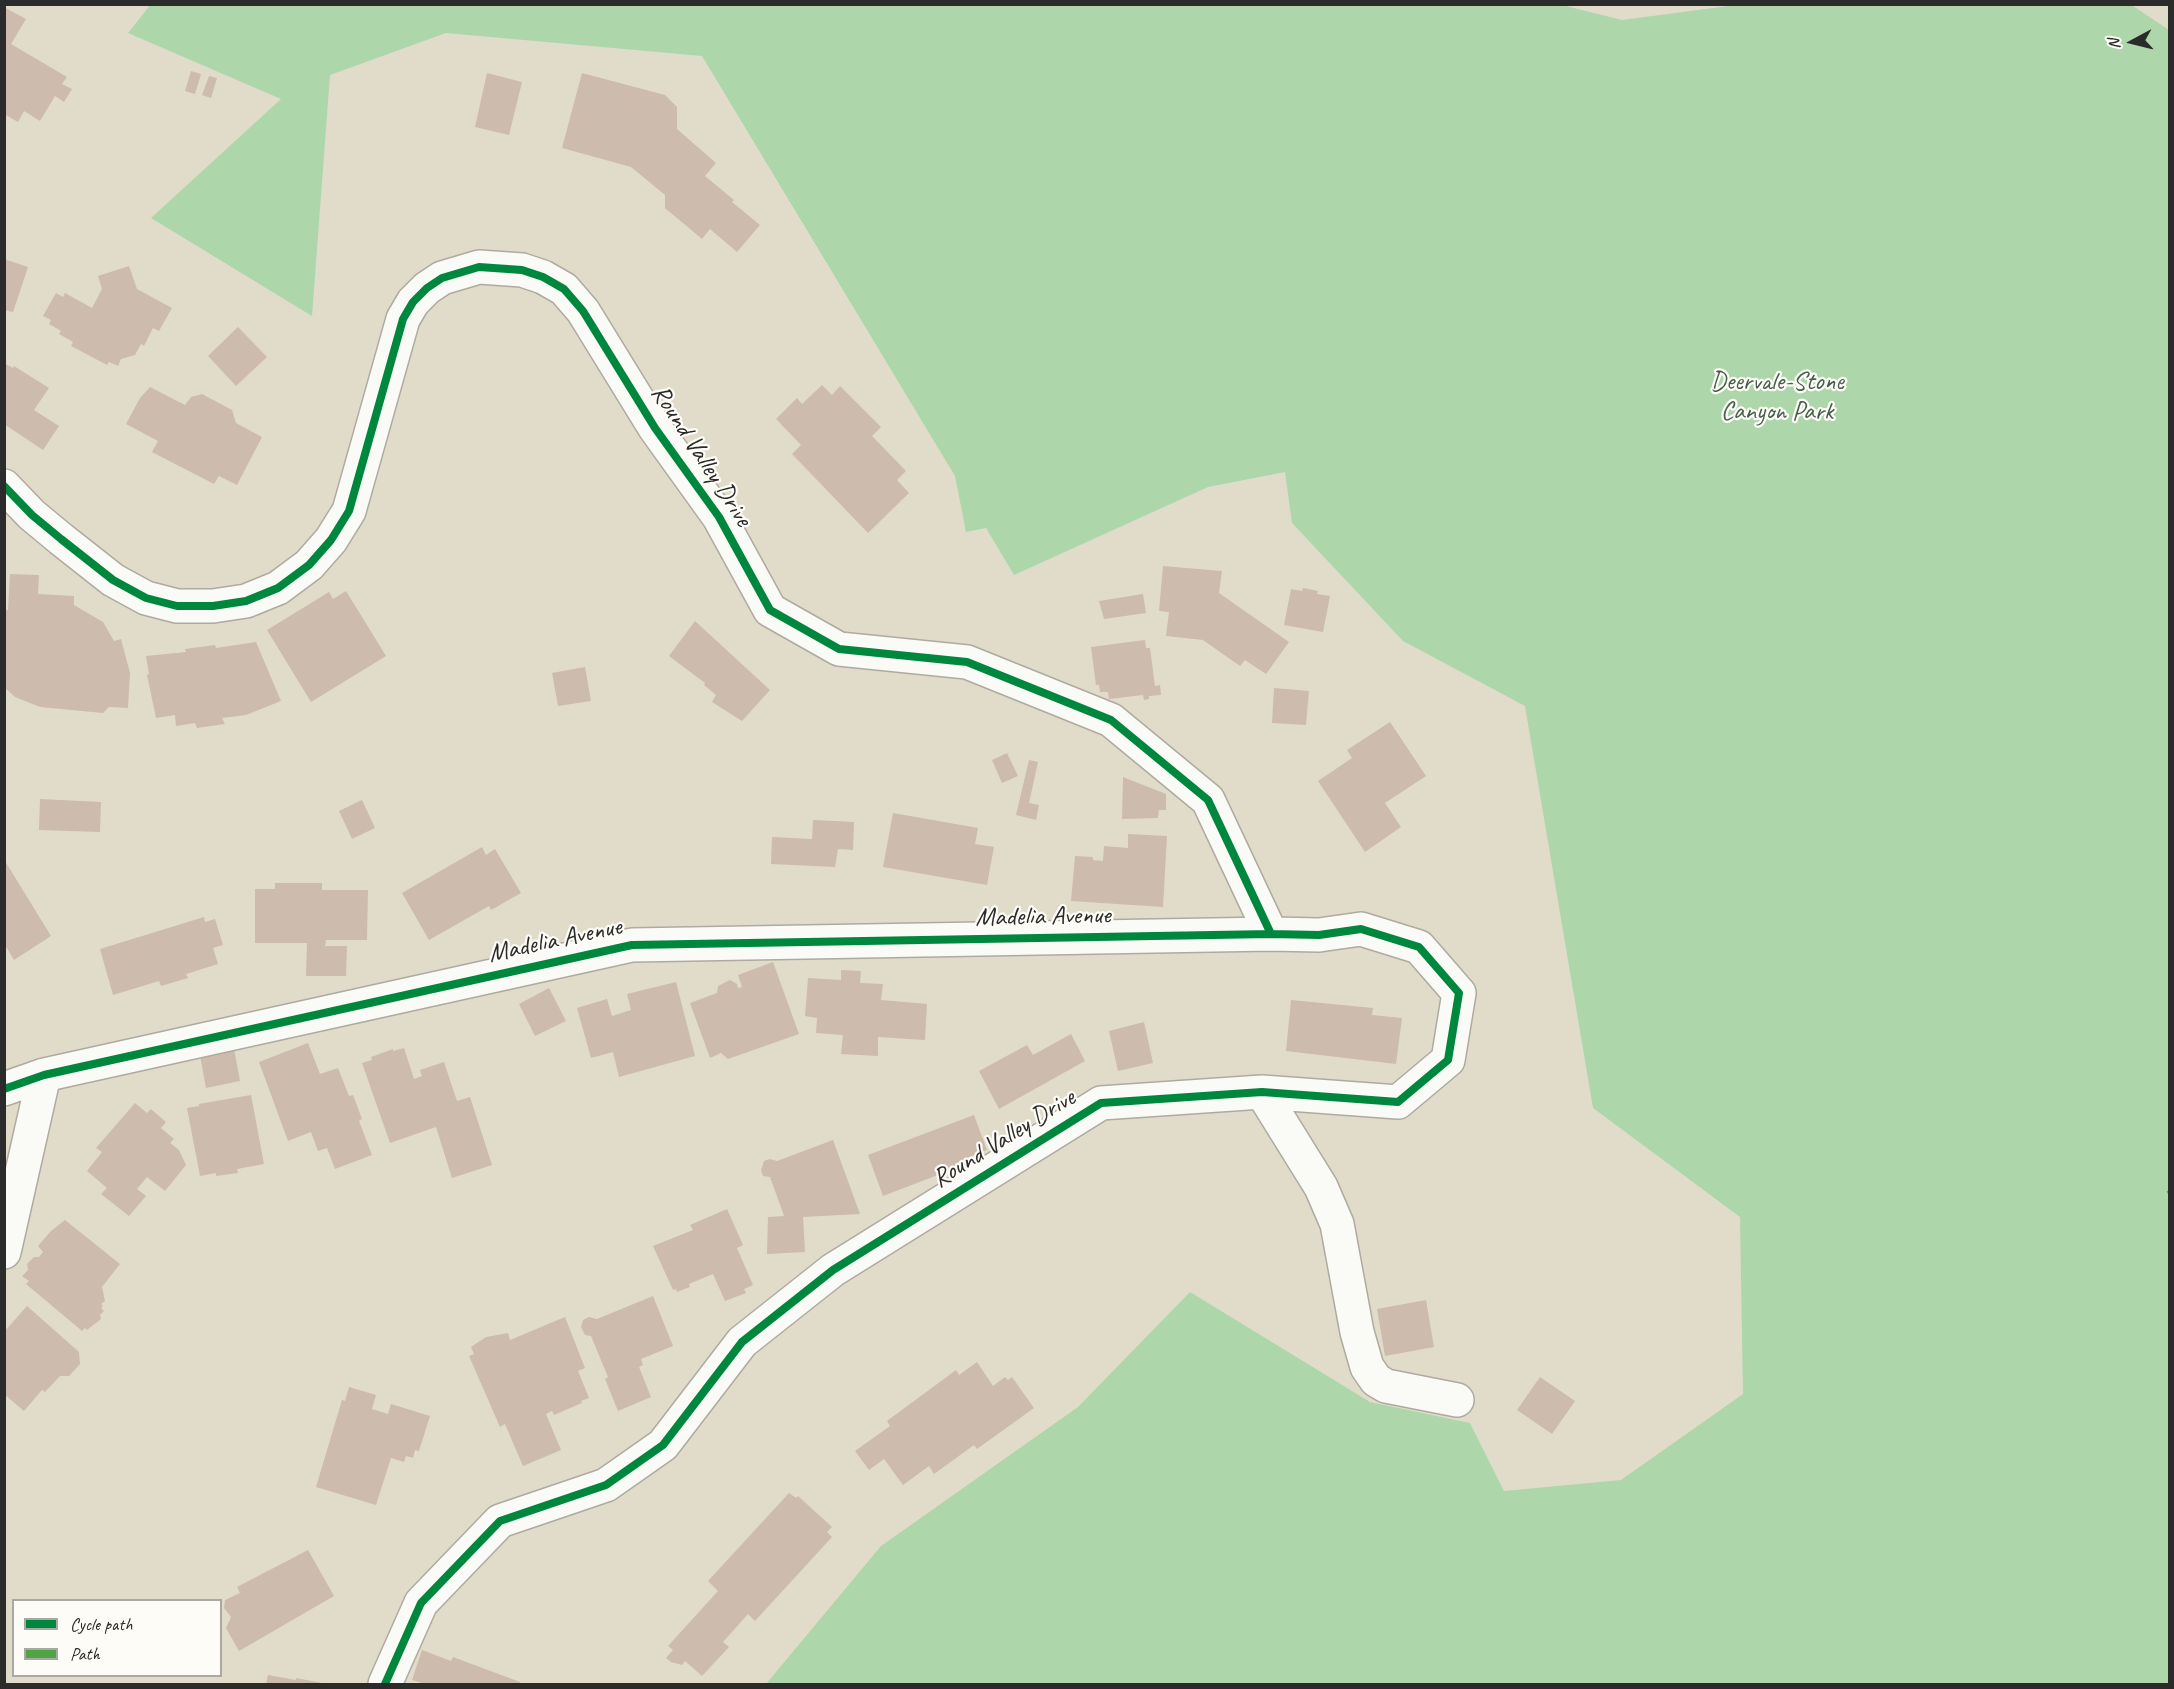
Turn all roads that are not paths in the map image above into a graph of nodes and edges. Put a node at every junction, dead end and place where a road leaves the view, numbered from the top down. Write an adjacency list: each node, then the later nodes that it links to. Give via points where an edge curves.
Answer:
1 (4, 486): 2 (street, Round Valley Drive, via 61,539 113,580 146,598 177,606 246,601 278,588 309,565 349,511 403,319 413,302 442,278 479,267 522,270 543,277 564,290 583,311 655,428 719,517 770,610 839,649 967,662 1111,720 1208,800)
2 (1271, 934): 3 (street, Madelia Avenue, via 632,945); 5 (street, Round Valley Drive, via 1319,935 1360,929 1419,947 1459,993 1448,1060 1398,1102)
3 (44, 1075): 4 (street, Madelia Avenue); 6 (street)
4 (4, 1089)
5 (1262, 1092): 7 (street, via 1321,1187 1337,1224 1367,1367 1386,1386); 8 (street, Round Valley Drive, via 1101,1103 833,1270 742,1342 663,1445 606,1485 500,1521 421,1603)
6 (4, 1252)
7 (1457, 1400)
8 (386, 1684)

